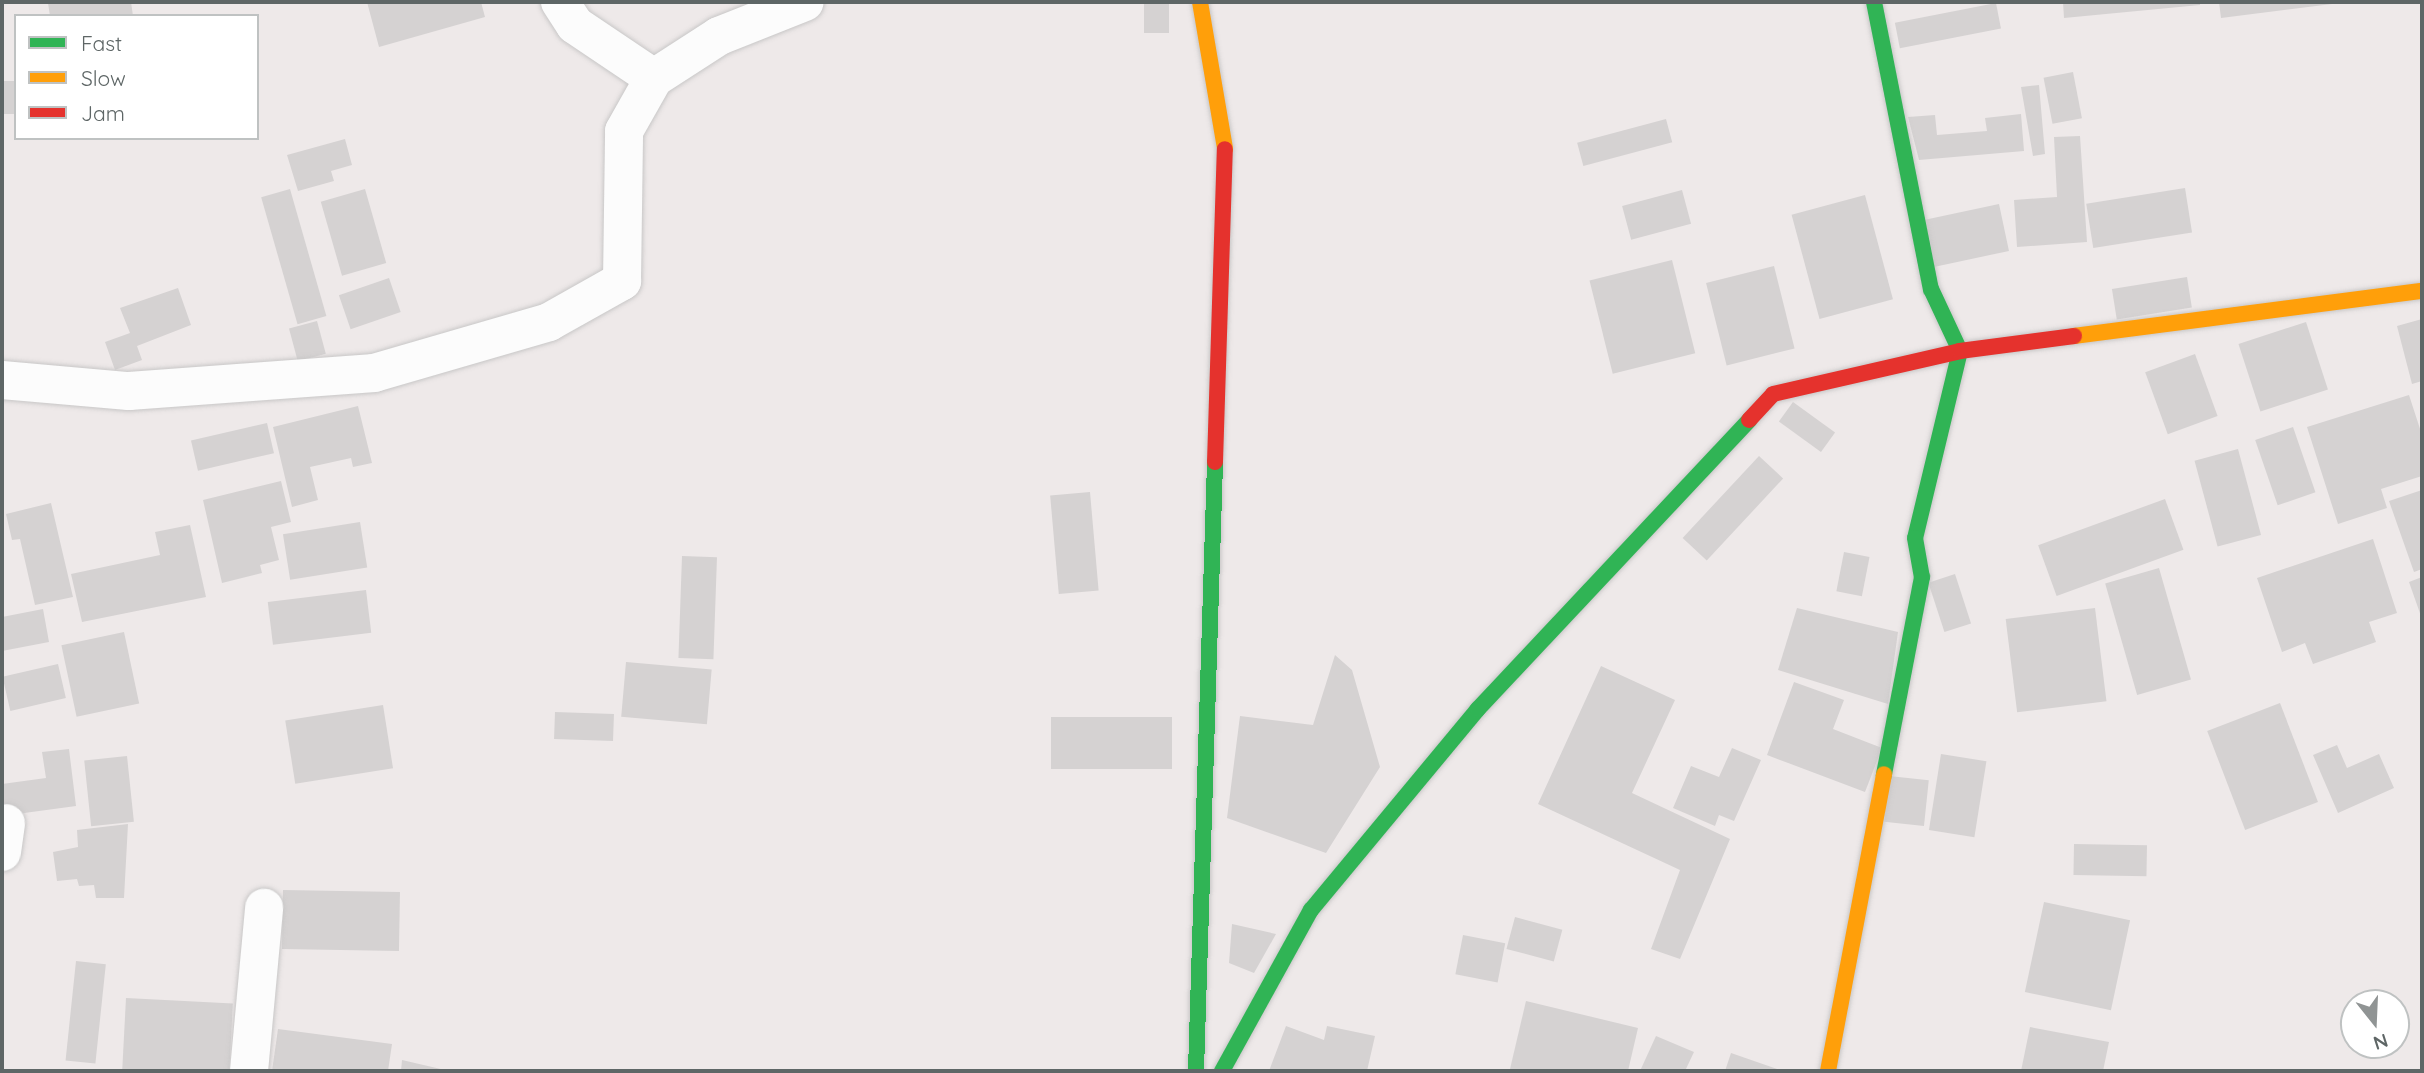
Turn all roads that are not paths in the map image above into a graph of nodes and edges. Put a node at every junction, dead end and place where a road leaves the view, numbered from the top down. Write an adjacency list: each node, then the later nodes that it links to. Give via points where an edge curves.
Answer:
1 (560, 2): 5 (street, via 575,25)
2 (805, 2): 5 (street, via 719,36)
3 (1200, 2): 11 (street, via 1225,149)
4 (1874, 2): 7 (street, via 1930,289)
5 (654, 78): 8 (street, via 624,131 622,281 549,321 374,373 130,391)
6 (2422, 290): 7 (street)
7 (1960, 351): 12 (street, via 1773,394 1478,709 1311,910); 13 (street, via 1914,538 1923,577)
8 (2, 380)
9 (264, 908): 10 (street)
10 (249, 1071)
11 (1196, 1071)
12 (1222, 1071)
13 (1828, 1071)

